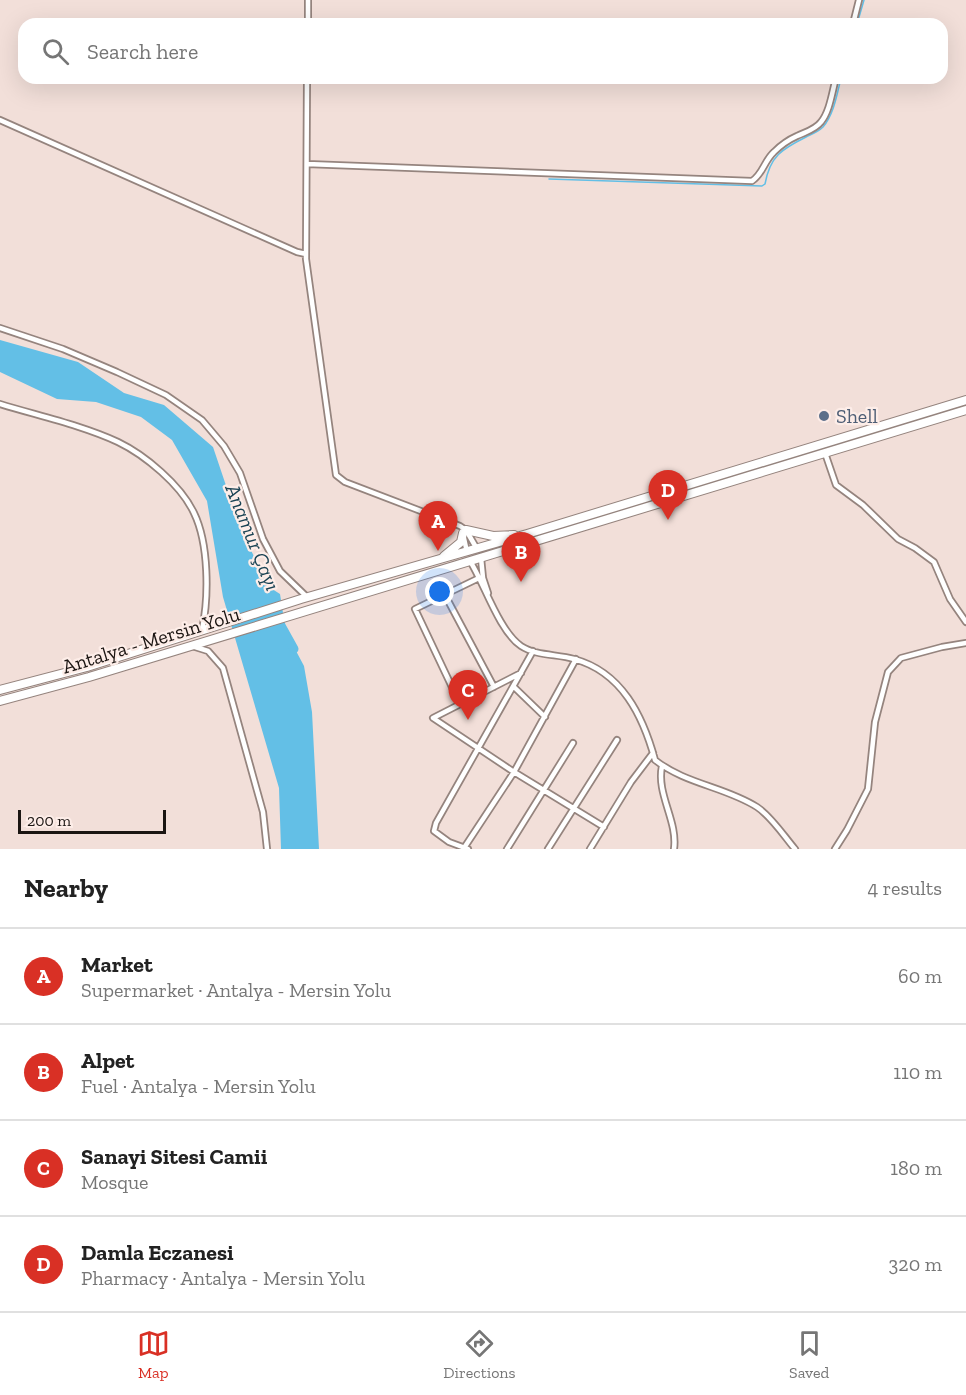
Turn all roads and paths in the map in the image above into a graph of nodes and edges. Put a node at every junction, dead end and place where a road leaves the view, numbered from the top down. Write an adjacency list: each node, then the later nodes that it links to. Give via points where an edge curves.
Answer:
1 (308, 0): 3 (street)
2 (860, 0): 4 (street)
3 (308, 18)
4 (855, 18)
5 (307, 84): 8 (street)
6 (834, 84): 8 (street, via 820,123 779,147 752,182)
7 (0, 120): 9 (street)
8 (307, 164): 9 (street)
9 (306, 254): 15 (street, via 336,475)
10 (0, 328): 24 (street, via 117,372 166,395 202,420 240,473 263,539 280,571)
11 (966, 400): 16 (highway, Antalya - Mersin Yolu)
12 (0, 404): 27 (street, via 118,442 177,488 200,528 207,604)
13 (966, 410): 14 (highway, Antalya - Mersin Yolu)
14 (825, 453): 19 (highway, Antalya - Mersin Yolu); 26 (street, via 836,485 898,539 934,562 950,599)
15 (463, 530): 16 (highway, via 493,536); 17 (street); 18 (street); 20 (highway, via 458,546)
16 (527, 534): 17 (highway, Antalya - Mersin Yolu)
17 (477, 549): 18 (highway, Antalya - Mersin Yolu); 19 (highway)
18 (467, 552): 20 (highway, Antalya - Mersin Yolu); 21 (highway)
19 (481, 558): 21 (highway, Antalya - Mersin Yolu); 25 (street)
20 (439, 560): 24 (highway, Antalya - Mersin Yolu)
21 (470, 561): 22 (street); 29 (highway, Antalya - Mersin Yolu)
22 (479, 578): 23 (street); 25 (street)
23 (445, 595): 33 (street); 37 (street, via 415,609)
24 (305, 598): 27 (highway, Antalya - Mersin Yolu)
25 (489, 598): 30 (street, via 510,636)
26 (966, 622)
27 (204, 630): 35 (highway, Antalya - Mersin Yolu)
28 (966, 643): 55 (street, via 901,658 888,672 875,722 868,789)
29 (189, 645): 36 (highway, Antalya - Mersin Yolu); 48 (street, via 208,651 223,668 262,812)
30 (533, 651): 31 (street); 32 (street)
31 (576, 659): 38 (street); 42 (street, via 595,667 628,696 645,725)
32 (521, 673): 33 (street); 34 (street)
33 (494, 687): 37 (street)
34 (513, 687): 38 (street); 41 (street)
35 (0, 690)
36 (0, 701)
37 (460, 704): 41 (street, via 433,718)
38 (545, 717): 44 (street)
39 (617, 740): 46 (street)
40 (573, 743): 45 (street)
41 (479, 748): 44 (street); 49 (street, via 434,831)
42 (653, 753): 43 (street); 47 (street)
43 (663, 766): 53 (street, via 660,776 674,833); 54 (street, via 760,809)
44 (514, 772): 45 (street); 49 (street)
45 (543, 790): 46 (street); 50 (street)
46 (574, 808): 47 (street); 51 (street)
47 (604, 826): 52 (street)
48 (267, 849)
49 (466, 849)
50 (507, 849)
51 (548, 849)
52 (590, 849)
53 (674, 849)
54 (795, 849)
55 (835, 849)

